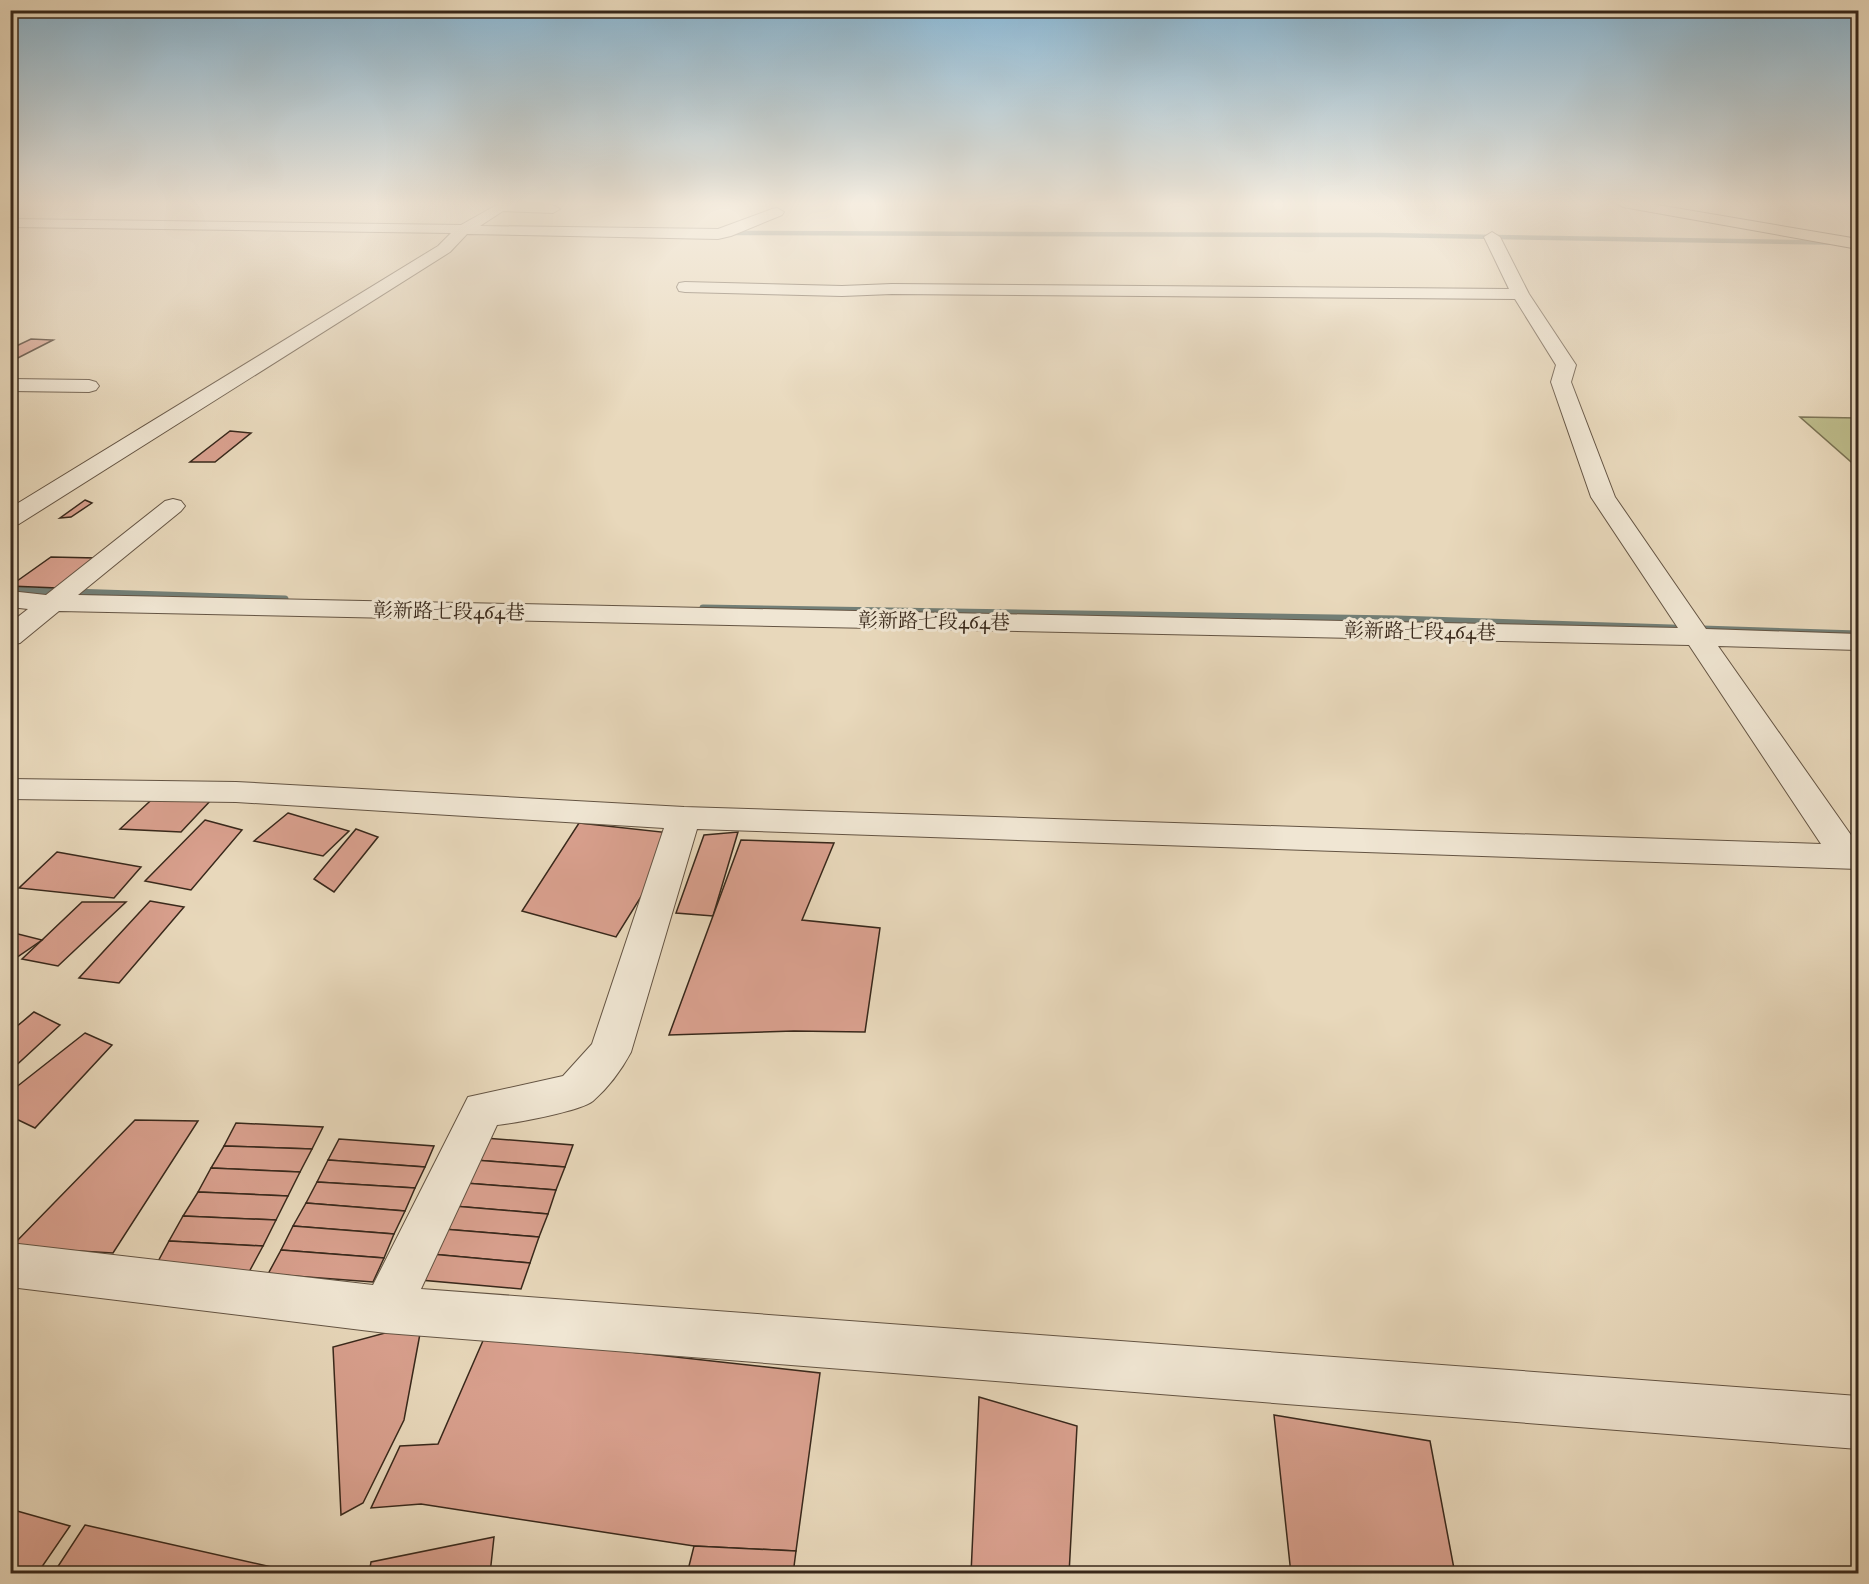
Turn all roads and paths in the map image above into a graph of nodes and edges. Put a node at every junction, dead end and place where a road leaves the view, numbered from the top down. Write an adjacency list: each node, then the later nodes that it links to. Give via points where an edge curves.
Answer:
1 (399, 277): 8 (street)
2 (1512, 277): 4 (street)
3 (685, 287): 4 (street)
4 (1520, 294): 12 (street, via 1566,365 1562,382 1603,497)
5 (10, 385): 6 (street)
6 (88, 386)
7 (173, 506): 10 (street)
8 (10, 519)
9 (10, 599): 10 (street, 彰新路七段464巷)
10 (50, 603): 11 (street); 12 (street, 彰新路七段464巷)
11 (10, 637)
12 (1699, 637): 13 (street, 彰新路七段464巷); 16 (street)
13 (1858, 642)
14 (10, 789): 15 (street, via 236,792)
15 (684, 818): 16 (street); 18 (street, via 609,1052 577,1090 483,1110)
16 (1853, 857)
17 (10, 1265): 18 (street)
18 (386, 1310): 19 (street)
19 (1858, 1423)

